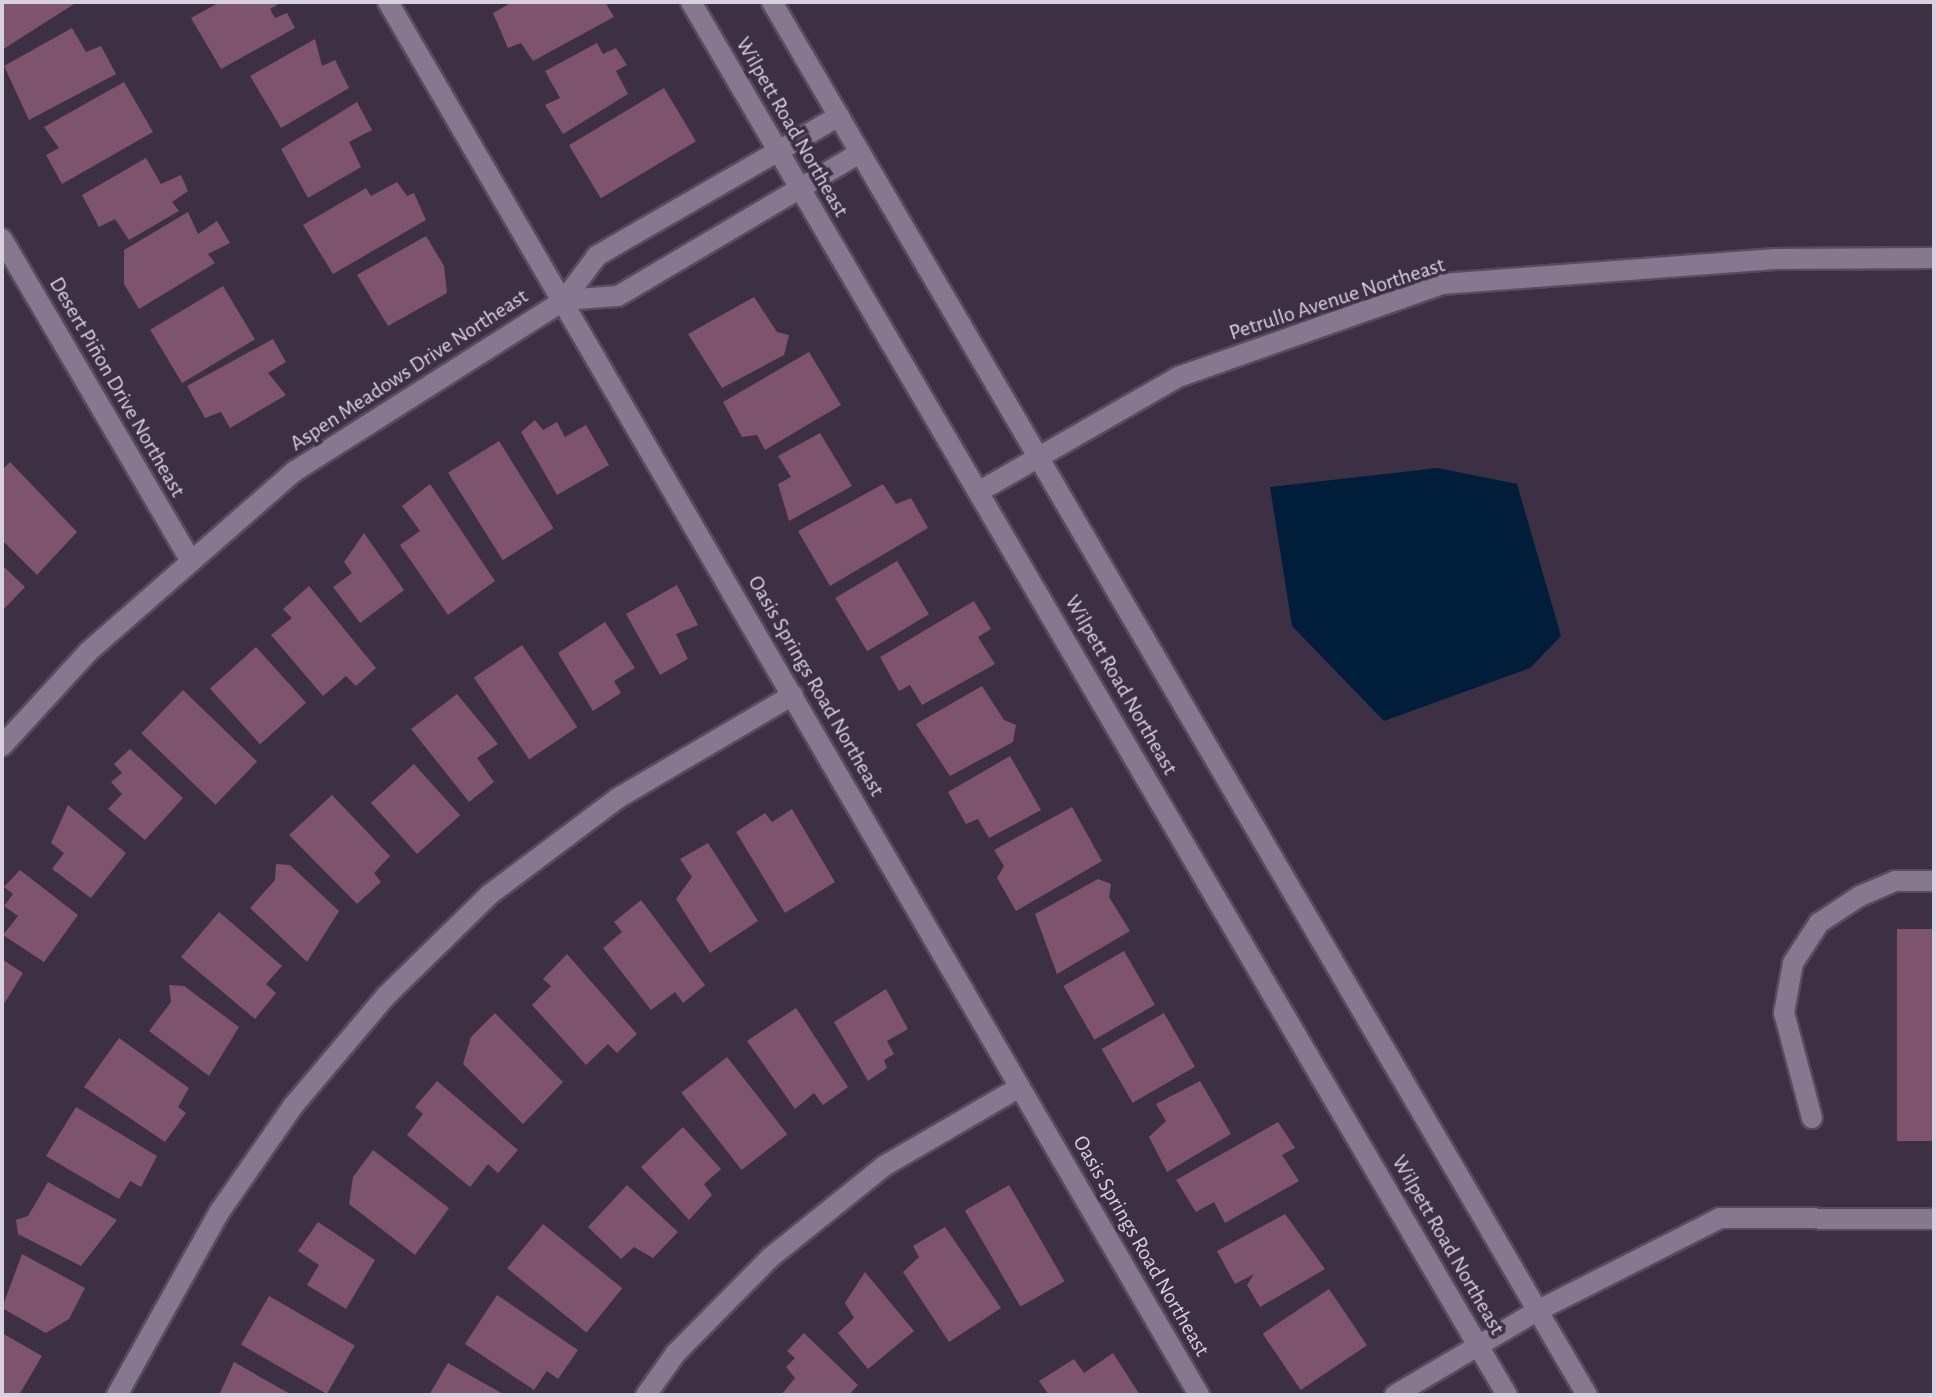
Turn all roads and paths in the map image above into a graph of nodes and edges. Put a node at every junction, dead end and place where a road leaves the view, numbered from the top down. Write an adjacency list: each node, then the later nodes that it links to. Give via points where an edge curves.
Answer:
1 (388, 2): 10 (street, Oasis Springs Road Northeast)
2 (691, 2): 5 (street, Wilpett Road Northeast)
3 (772, 2): 4 (street, Wilpett Road Northeast)
4 (839, 116): 5 (street, Aspen Meadows Drive Northeast); 6 (street, Wilpett Road Northeast)
5 (777, 151): 7 (street, Wilpett Road Northeast); 10 (street, Aspen Meadows Drive Northeast, via 597,256)
6 (860, 153): 7 (street, Aspen Meadows Drive Northeast); 11 (street, Wilpett Road Northeast)
7 (800, 189): 10 (street, Aspen Meadows Drive Northeast, via 618,296); 12 (street, Wilpett Road Northeast)
8 (2, 239): 13 (street, Desert Piñon Drive Northeast)
9 (1934, 258): 11 (street, Petrullo Avenue Northeast, via 1775,259 1442,284 1178,377)
10 (564, 300): 13 (street, Aspen Meadows Drive Northeast, via 295,471); 14 (street, Oasis Springs Road Northeast)
11 (1036, 454): 12 (street, Petrullo Avenue Northeast); 20 (street, Wilpett Road Northeast)
12 (980, 491): 21 (street, Wilpett Road Northeast)
13 (190, 559): 15 (street, Aspen Meadows Drive Northeast, via 88,652)
14 (793, 695): 17 (street, Oasis Springs Road Northeast); 22 (street, via 618,798 489,895 386,996 293,1106 220,1211)
15 (2, 746)
16 (1934, 881): 18 (street, via 1895,881 1860,896 1819,923 1793,963 1784,1013)
17 (1020, 1087): 23 (street, via 884,1166 771,1257 676,1353); 24 (street, Oasis Springs Road Northeast)
18 (1812, 1118)
19 (1934, 1219): 20 (street, via 1720,1218)
20 (1537, 1311): 21 (street); 27 (street, Wilpett Road Northeast)
21 (1479, 1345): 25 (street); 26 (street, Wilpett Road Northeast)
22 (117, 1395)
23 (646, 1395)
24 (1199, 1395)
25 (1395, 1395)
26 (1507, 1395)
27 (1587, 1395)

